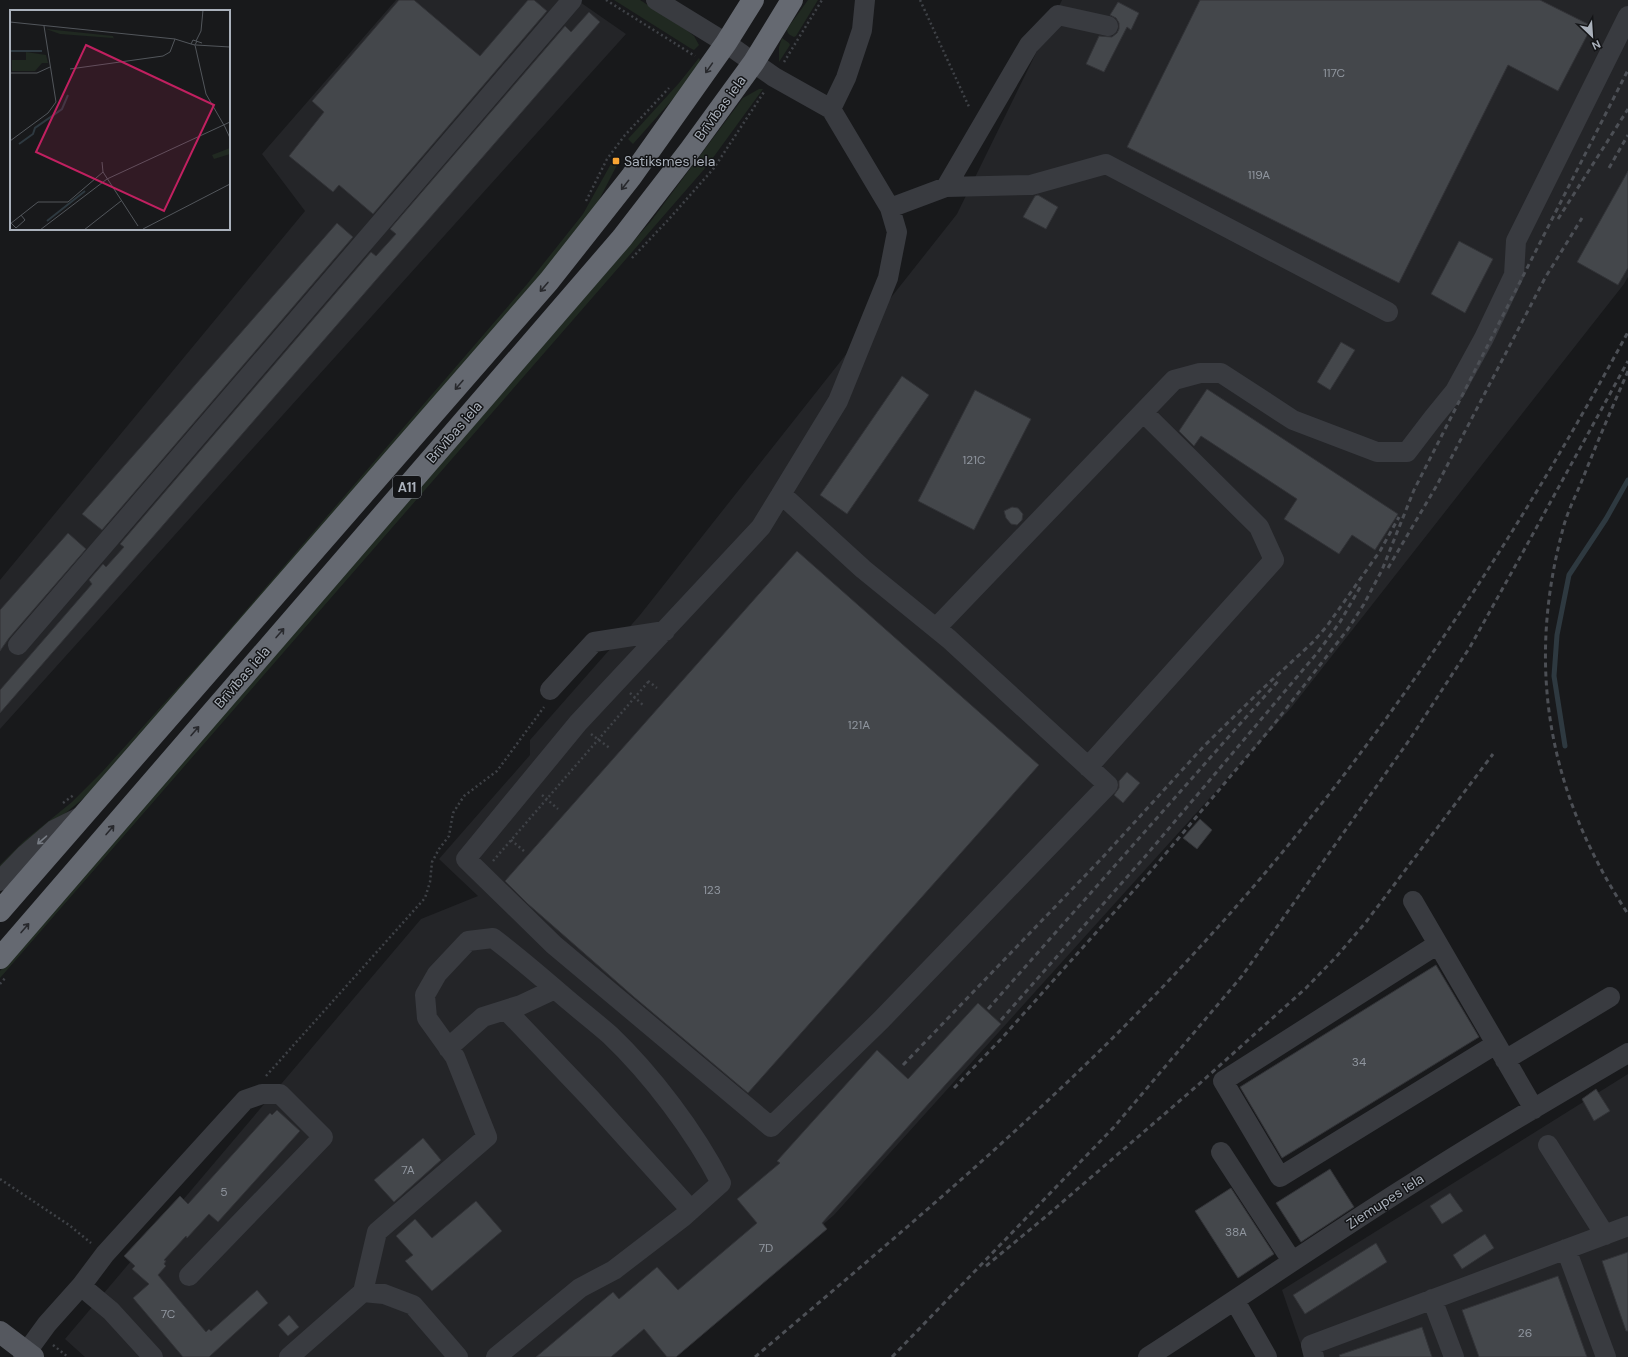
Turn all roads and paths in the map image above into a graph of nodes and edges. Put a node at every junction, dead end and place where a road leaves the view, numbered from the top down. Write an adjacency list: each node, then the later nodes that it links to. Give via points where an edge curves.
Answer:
1 (572, 0): 27 (street)
2 (606, 0): 12 (path)
3 (656, 0): 11 (street)
4 (753, 0): 11 (highway, Brīvības iela / A11)
5 (792, 0): 13 (highway, Brīvības iela / A11)
6 (822, 0): 15 (path)
7 (865, 0): 17 (street, via 862,30 846,78)
8 (920, 0): 18 (path)
9 (1628, 16): 23 (street, via 1516,241 1514,275 1484,338 1455,391 1407,452 1377,452 1293,420 1221,373 1200,373 1174,380)
10 (1108, 26): 18 (street, via 1058,15 1029,45)
11 (718, 38): 12 (path); 13 (street); 34 (highway, Brīvības iela / A11, one-way to 34, via 631,177 549,281)
12 (695, 56): 14 (path)
13 (754, 62): 17 (street, via 774,77); 42 (highway, Brīvības iela / A11, one-way to 13, via 622,238)
14 (690, 63)
15 (781, 66)
16 (670, 86): 20 (path, via 625,135 608,159)
17 (831, 109): 21 (street)
18 (979, 130): 19 (street)
19 (946, 187): 21 (street); 22 (street, via 1031,184 1106,164)
20 (586, 201)
21 (890, 208): 24 (street, via 897,232 888,278 838,401)
22 (1388, 312)
23 (1143, 412): 25 (street); 33 (street, via 1259,527 1274,560)
24 (781, 494): 25 (street, via 863,570); 26 (street, via 761,527)
25 (936, 628): 33 (street)
26 (665, 631): 29 (street, via 594,642); 30 (street)
27 (18, 646)
28 (649, 681): 31 (path)
29 (550, 690): 49 (path, via 544,708 497,771 464,796 453,813 449,836 432,862 425,898)
30 (578, 723): 31 (path); 37 (street, via 466,859)
31 (598, 739): 32 (path); 35 (path)
32 (611, 749)
33 (1088, 767): 37 (street, via 1108,786 881,1020 771,1127 554,945)
34 (84, 816): 38 (street, one-way to 38, via 54,830); 40 (highway, Brīvības iela / A11)
35 (511, 840): 36 (path); 37 (path)
36 (524, 851)
37 (482, 874)
38 (0, 881)
39 (1413, 901): 41 (street)
40 (0, 912)
41 (1438, 944): 47 (street); 47 (street, via 1223,1081 1280,1177)
42 (0, 958)
43 (555, 989): 45 (street); 46 (street, via 493,938 468,941 437,974 425,995 427,1018); 54 (street, via 610,1036 643,1070 672,1106 713,1167 721,1182)
44 (1610, 997): 47 (street)
45 (506, 1010): 46 (street, via 483,1017); 54 (street)
46 (448, 1048): 62 (street, via 455,1057 487,1137 377,1232)
47 (1501, 1052): 50 (street)
48 (1628, 1053): 50 (street, Ziemupes iela)
49 (266, 1077)
50 (1534, 1109): 59 (street, Ziemupes iela, via 1416,1180)
51 (1548, 1145): 56 (street)
52 (1221, 1152): 59 (street)
53 (0, 1179): 58 (path, via 69,1225)
54 (691, 1210): 70 (street, via 614,1270 580,1288)
55 (1628, 1226): 56 (street)
56 (1605, 1235): 57 (street)
57 (1566, 1249): 63 (street); 75 (street)
58 (105, 1254): 60 (street, via 245,1100 262,1094 280,1094 323,1137); 61 (street)
59 (1292, 1261): 64 (street, Ziemupes iela)
60 (189, 1276)
61 (81, 1286): 66 (street, via 47,1324); 67 (street, via 112,1311)
62 (363, 1292): 68 (street); 69 (street, via 384,1294 413,1305)
63 (1432, 1299): 73 (street, via 1310,1345); 74 (street)
64 (1235, 1301): 71 (street, Ziemupes iela); 72 (street)
65 (0, 1332): 66 (main road)
66 (28, 1355)
67 (153, 1357)
68 (289, 1357)
69 (458, 1357)
70 (496, 1357)
71 (1148, 1357)
72 (1267, 1357)
73 (1314, 1357)
74 (1454, 1357)
75 (1606, 1357)

